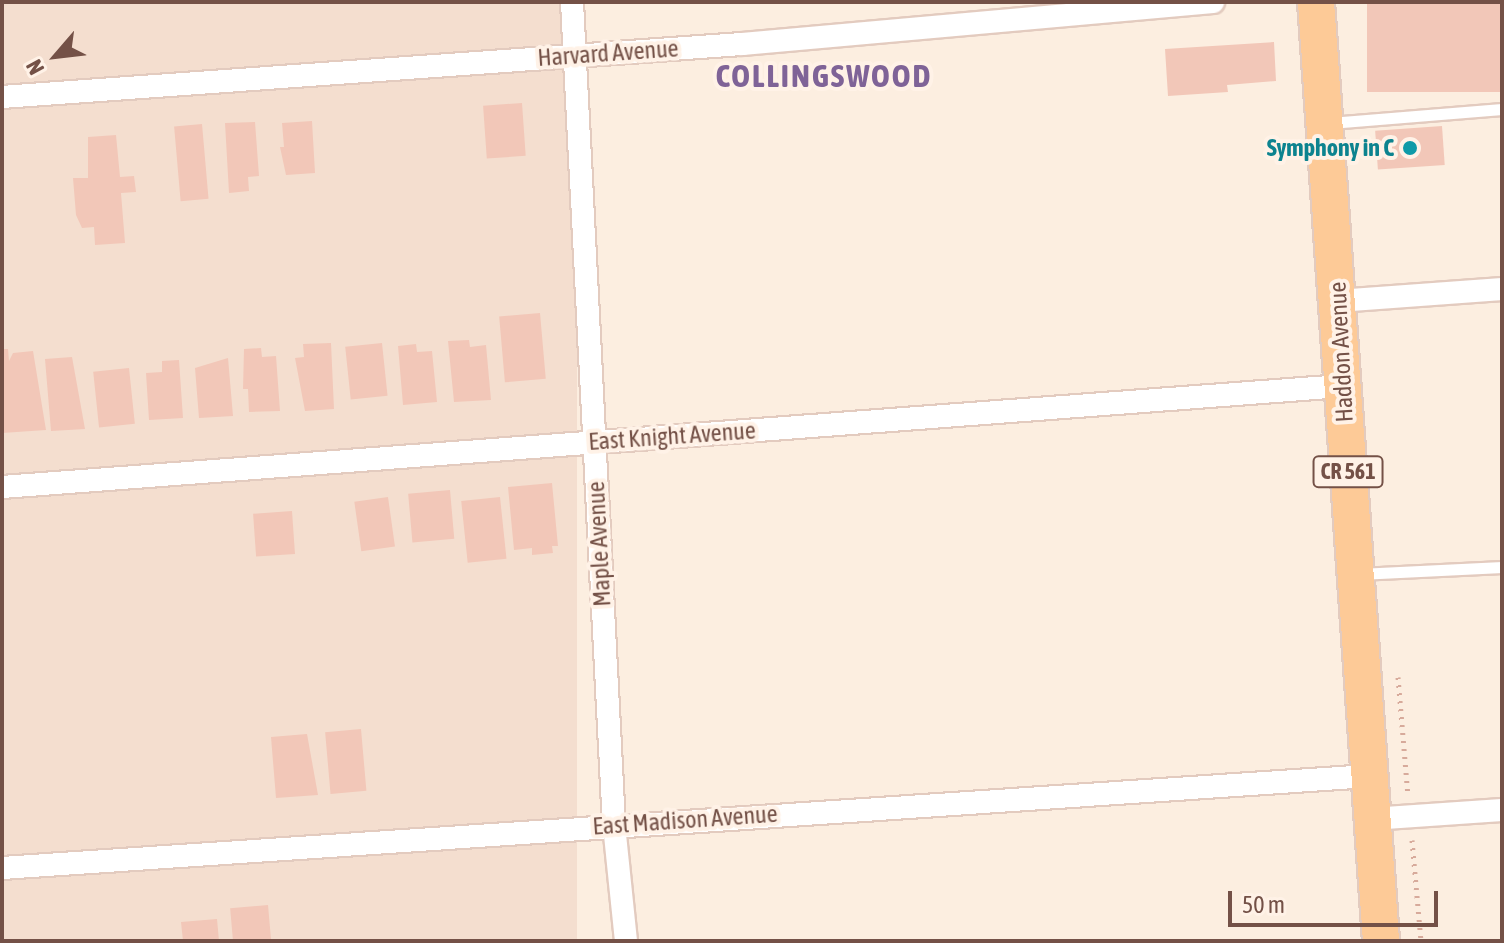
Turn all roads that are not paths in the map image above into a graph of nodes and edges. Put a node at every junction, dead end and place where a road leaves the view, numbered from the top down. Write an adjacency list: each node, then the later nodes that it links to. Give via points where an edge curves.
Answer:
1 (572, 2): 4 (street, Maple Avenue)
2 (1213, 2): 4 (street, Harvard Avenue)
3 (1316, 2): 7 (main road, Haddon Avenue / CR 561)
4 (574, 56): 5 (street, Harvard Avenue); 11 (street, Maple Avenue)
5 (2, 97)
6 (1502, 109): 7 (lane)
7 (1325, 123): 9 (main road, Haddon Avenue / CR 561)
8 (1502, 289): 9 (street)
9 (1338, 301): 10 (main road, Haddon Avenue / CR 561)
10 (1342, 386): 11 (street, East Knight Avenue); 14 (main road, Haddon Avenue / CR 561)
11 (593, 442): 12 (street, East Knight Avenue); 18 (street, Maple Avenue)
12 (2, 487)
13 (1502, 567): 14 (lane)
14 (1355, 575): 15 (main road, Haddon Avenue / CR 561)
15 (1369, 776): 17 (main road, Haddon Avenue / CR 561); 18 (street, East Madison Avenue)
16 (1502, 810): 17 (street)
17 (1371, 819): 21 (main road, Haddon Avenue / CR 561)
18 (614, 825): 19 (street, East Madison Avenue); 20 (street, Maple Avenue)
19 (2, 868)
20 (626, 941)
21 (1381, 941)

